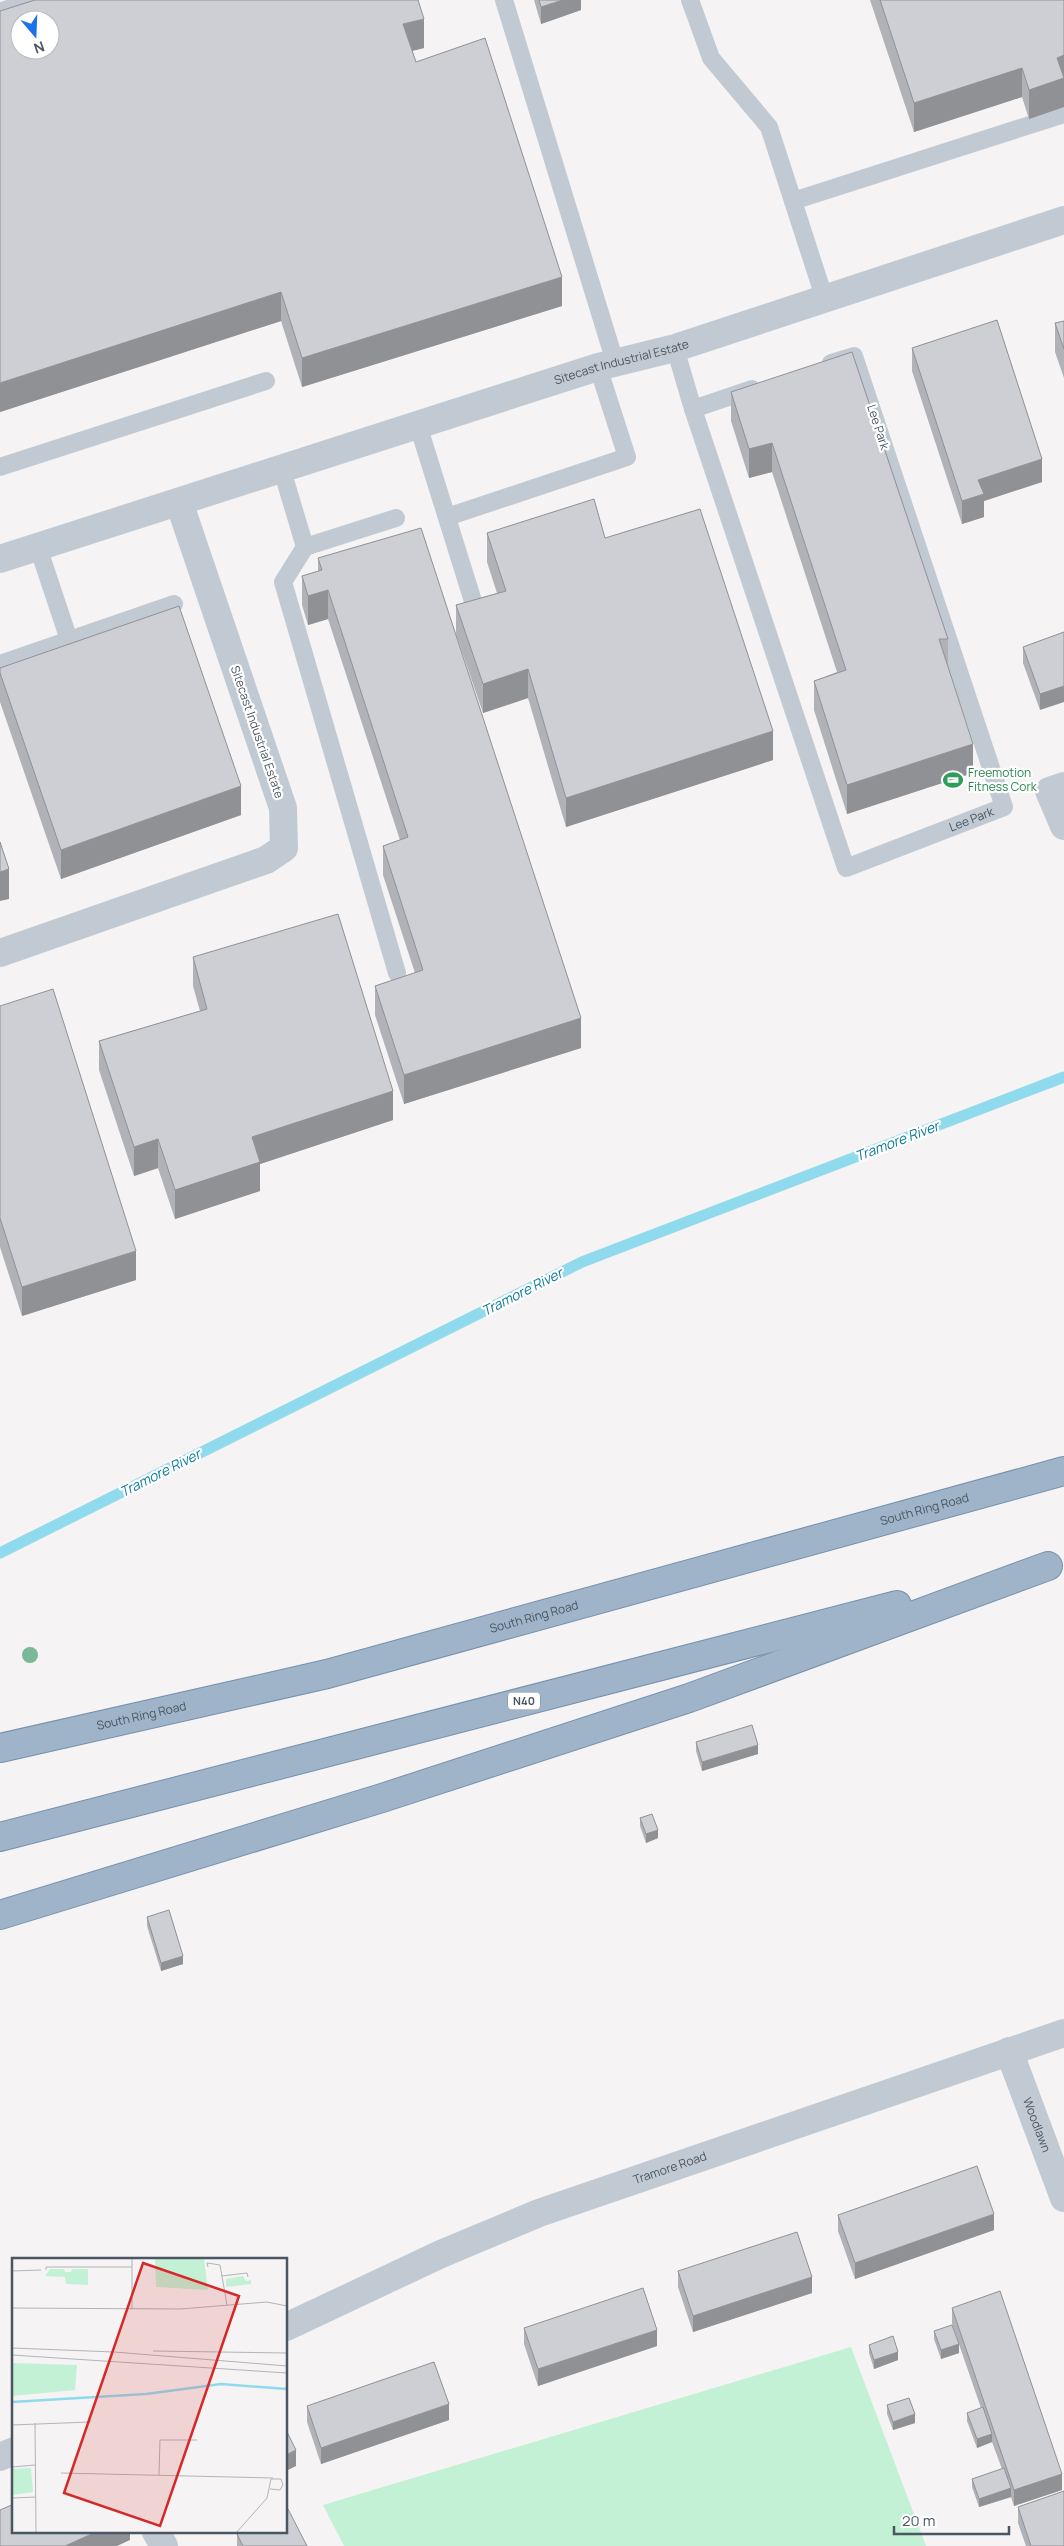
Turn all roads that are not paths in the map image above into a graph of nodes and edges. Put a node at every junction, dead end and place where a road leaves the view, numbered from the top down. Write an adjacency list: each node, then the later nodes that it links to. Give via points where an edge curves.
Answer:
1 (34, 0): 4 (lane)
2 (504, 0): 10 (lane)
3 (690, 0): 6 (lane, via 711,58 769,127)
4 (2, 11)
5 (1064, 114): 6 (lane)
6 (793, 201): 8 (lane)
7 (1064, 220): 8 (street, Sitecast Industrial Estate)
8 (825, 300): 9 (street, Sitecast Industrial Estate)
9 (675, 348): 10 (street, Sitecast Industrial Estate); 14 (lane, Lee Park)
10 (607, 365): 15 (street, Sitecast Industrial Estate); 19 (lane, via 627,457)
11 (816, 368): 14 (lane, Lee Park, via 854,356 1004,807 846,868)
12 (266, 382): 16 (lane)
13 (769, 384): 14 (lane)
14 (693, 409)
15 (418, 425): 17 (street, Sitecast Industrial Estate); 19 (lane)
16 (0, 467)
17 (282, 470): 18 (street, Sitecast Industrial Estate); 22 (lane)
18 (179, 502): 21 (street, Sitecast Industrial Estate); 30 (street, Sitecast Industrial Estate, via 283,808 284,848 266,860)
19 (447, 517): 25 (lane)
20 (396, 518): 22 (lane)
21 (38, 547): 23 (street, Sitecast Industrial Estate); 26 (lane)
22 (306, 547): 31 (lane, via 283,582)
23 (0, 559)
24 (174, 604): 26 (lane)
25 (477, 614)
26 (69, 640): 27 (lane)
27 (0, 664)
28 (1064, 786): 29 (street, via 1050,791)
29 (1064, 826)
30 (0, 953)
31 (397, 972)
32 (1064, 1471): 34 (highway, South Ring Road, via 328,1674)
33 (1056, 1564): 35 (highway, N40); 36 (highway, via 680,1701 382,1798)
34 (0, 1748)
35 (0, 1837)
36 (0, 1915)
37 (1064, 2032): 38 (street, Tramore Road)
38 (1009, 2050): 39 (street, Woodlawn); 40 (street, Tramore Road, via 539,2213 441,2254)
39 (1064, 2198)
40 (288, 2326)
41 (12, 2452): 42 (street)
42 (0, 2457)
43 (157, 2534): 44 (street)
44 (164, 2546)

